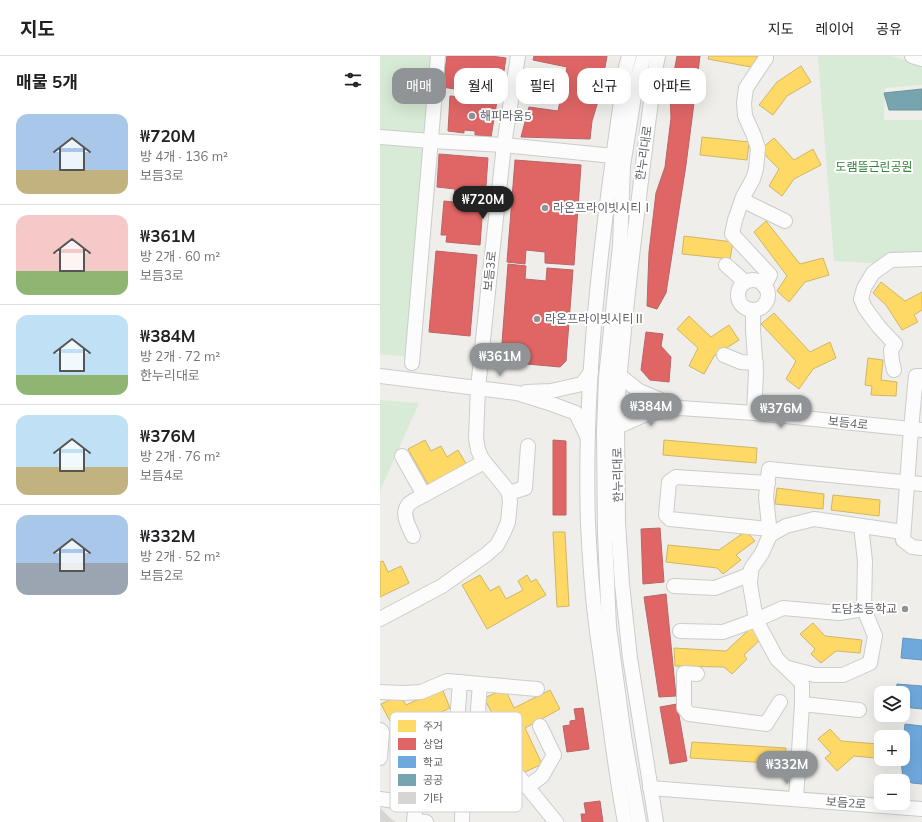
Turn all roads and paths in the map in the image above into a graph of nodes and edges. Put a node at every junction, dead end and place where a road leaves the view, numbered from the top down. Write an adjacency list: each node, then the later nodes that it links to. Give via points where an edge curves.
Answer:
1 (438, 56): 10 (street)
2 (518, 56): 11 (street, 보듬3로)
3 (629, 56): 12 (street)
4 (644, 56): 81 (street, via 636,84 623,166 620,246 606,377 604,432 609,627)
5 (658, 56): 25 (street, 한누리대로, via 627,290)
6 (912, 56): 8 (street)
7 (766, 58): 13 (street, via 746,88 745,116 758,148 753,179)
8 (922, 59)
9 (380, 137): 10 (street)
10 (431, 141): 11 (street); 21 (street)
11 (504, 145): 12 (street); 28 (street, 보듬3로)
12 (613, 156): 24 (street)
13 (742, 200): 14 (street); 18 (street, via 732,234 770,275)
14 (785, 221)
15 (922, 259): 23 (street, via 891,260 873,273 861,298 865,308 895,344 891,350)
16 (726, 265): 17 (street)
17 (745, 282): 18 (street, via 754,280); 19 (street, via 739,290 738,299 748,310)
18 (764, 286): 19 (street, via 768,299 763,307)
19 (753, 310): 22 (street)
20 (724, 355): 22 (street, via 741,362)
21 (412, 363)
22 (756, 363): 31 (street)
23 (894, 370)
24 (591, 372): 29 (street, via 582,384 551,391); 34 (street)
25 (619, 375): 30 (street, via 639,391); 32 (street, 한누리대로)
26 (383, 376): 28 (street)
27 (922, 376): 33 (street, via 916,376)
28 (478, 388): 29 (street); 37 (street, 보듬3로, via 476,438)
29 (517, 393): 34 (street, via 576,414)
30 (680, 408): 31 (street, 보듬4로); 32 (street, via 644,415)
31 (754, 413): 33 (street, 보듬4로)
32 (617, 427): 70 (street, 한누리대로, via 618,523 622,584 630,658)
33 (916, 430): 39 (street)
34 (588, 438): 80 (street, via 588,522 592,585)
35 (528, 446): 41 (street, via 525,488)
36 (402, 456): 42 (street)
37 (484, 462): 41 (street, 보듬3로); 42 (street)
38 (768, 483): 39 (street, via 770,469); 44 (street, via 766,497); 44 (street, via 676,478 669,482 666,515 670,519)
39 (907, 483): 40 (street); 45 (street)
40 (922, 484)
41 (509, 493): 51 (street, via 508,522 497,545 442,586)
42 (424, 495): 46 (street, via 408,505 405,511 405,518)
43 (861, 526): 44 (street, via 814,519); 45 (street); 50 (street, via 865,561)
44 (769, 532): 48 (street)
45 (903, 532): 47 (street, via 903,540 912,547)
46 (413, 536)
47 (922, 548)
48 (751, 574): 49 (street, via 715,588); 52 (street, via 750,584)
49 (674, 586)
50 (864, 609): 52 (street, via 838,613 783,608); 54 (street, via 875,636 870,663 843,675 815,675)
51 (380, 619)
52 (756, 620): 53 (street, via 723,632); 54 (street, via 777,659)
53 (680, 631)
54 (785, 667): 61 (street, via 802,683)
55 (697, 674): 60 (street, via 684,673 684,708 689,714 766,724)
56 (460, 682): 57 (street); 59 (street, via 447,681 421,692); 63 (street)
57 (480, 684): 58 (street); 64 (street)
58 (537, 689)
59 (380, 692)
60 (780, 702)
61 (802, 704): 62 (street); 72 (street)
62 (859, 710)
63 (458, 712)
64 (479, 712)
65 (540, 726): 69 (street, via 554,755 542,776)
66 (380, 730): 67 (street)
67 (380, 758)
68 (522, 781): 69 (street)
69 (527, 787): 79 (street, via 536,806)
70 (650, 788): 72 (street, 보듬2로); 82 (street, 한누리대로)
71 (380, 799): 73 (street)
72 (796, 799): 74 (street, 보듬2로)
73 (390, 800)
74 (922, 809)
75 (415, 812): 77 (street, via 414,820)
76 (462, 812): 78 (street)
77 (426, 822)
78 (462, 822)
79 (556, 822)
80 (625, 822)
81 (639, 822)
82 (656, 822)

